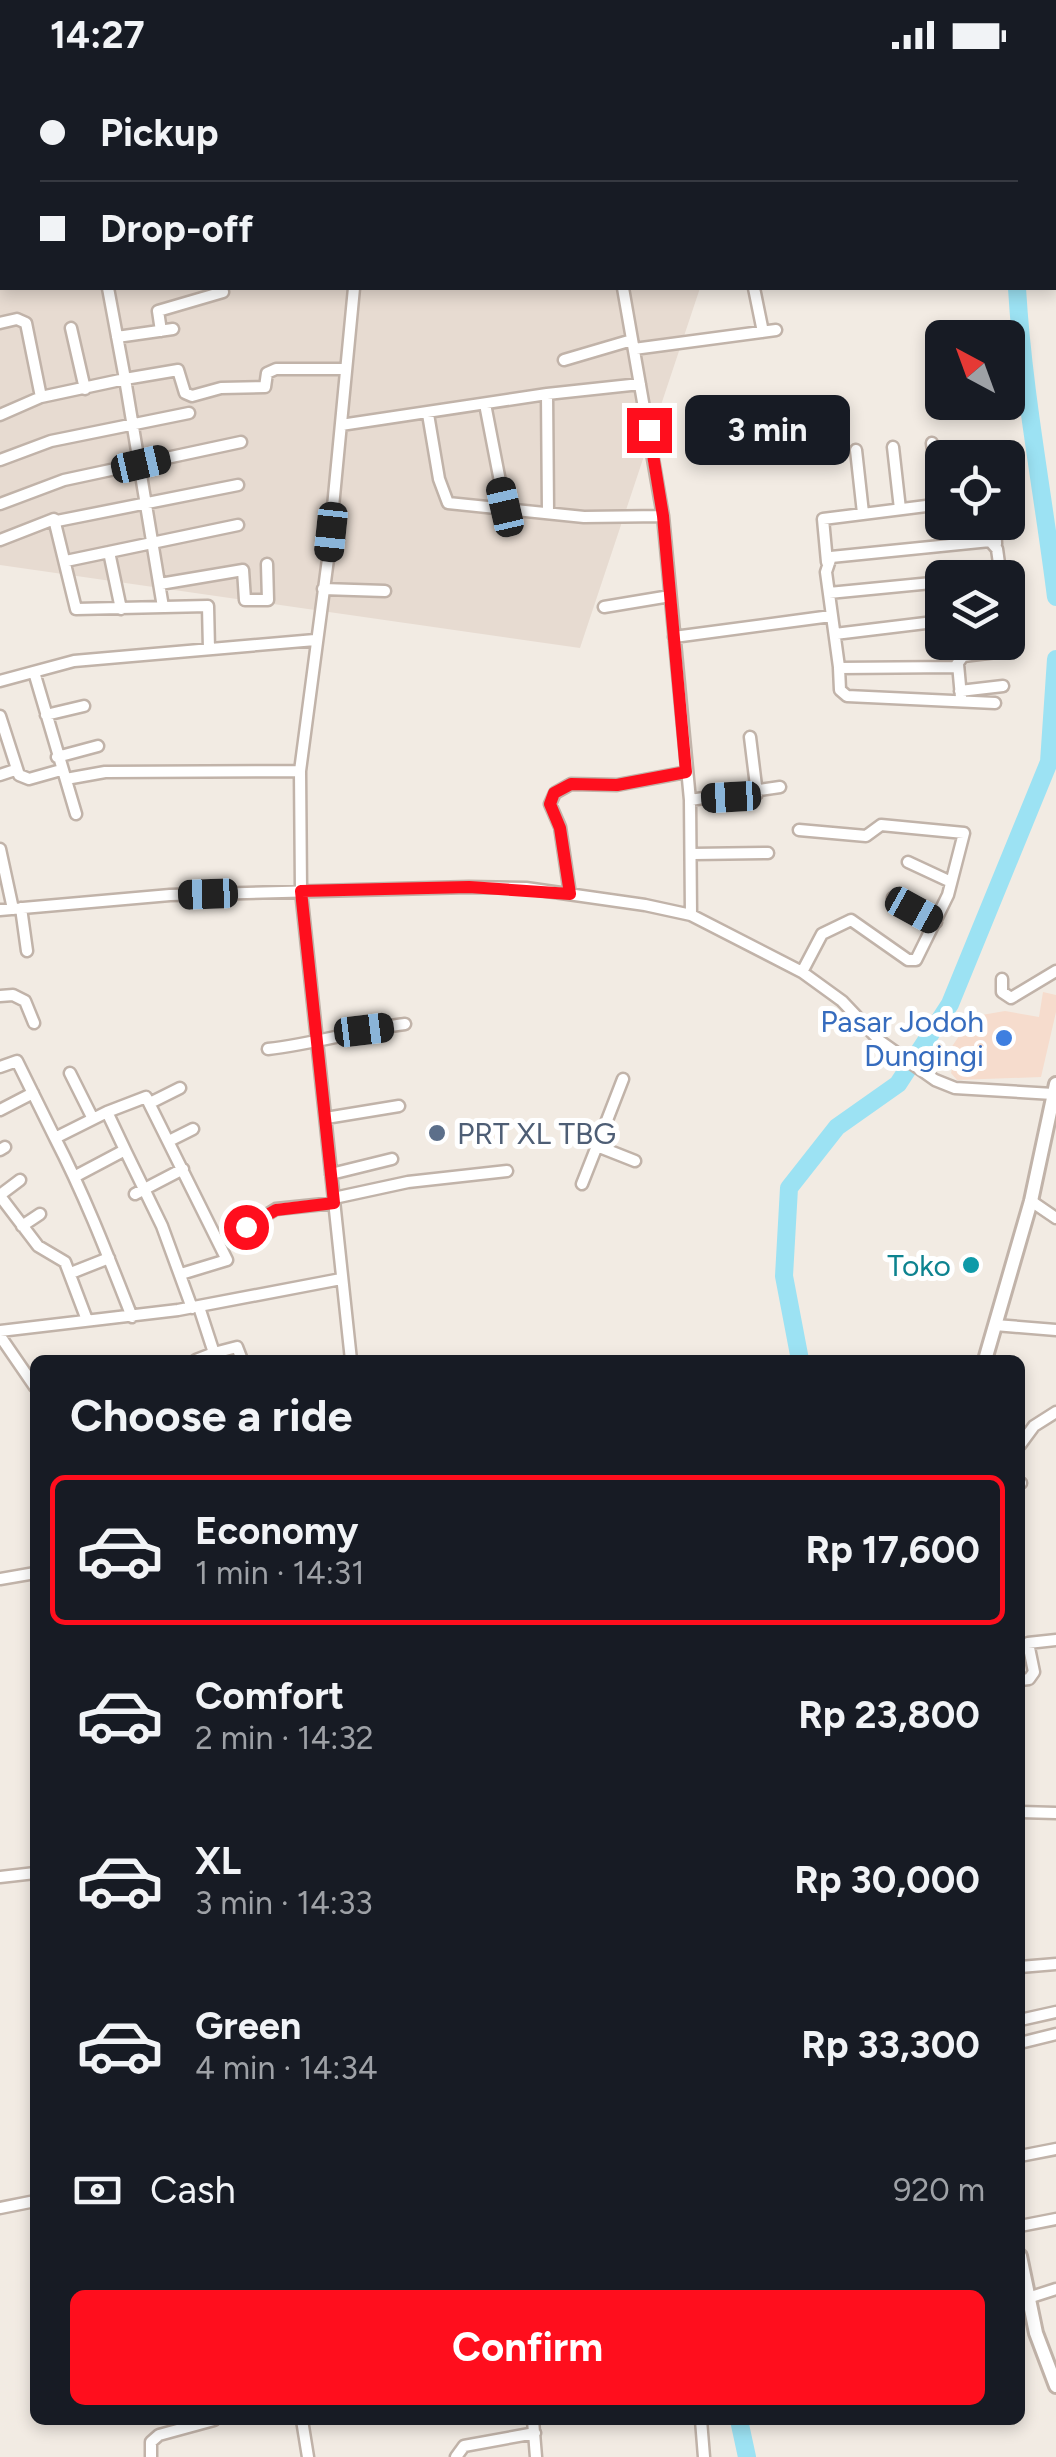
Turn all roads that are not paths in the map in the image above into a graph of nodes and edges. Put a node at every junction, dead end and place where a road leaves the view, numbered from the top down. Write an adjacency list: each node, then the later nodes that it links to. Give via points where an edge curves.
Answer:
1 (108, 290): 10 (street)
2 (354, 290): 13 (street)
3 (624, 290): 11 (street)
4 (754, 290): 9 (street)
5 (223, 292): 10 (street, via 158,311 167,330)
6 (0, 324): 18 (street, via 17,318 26,323)
7 (71, 328): 16 (street)
8 (776, 330): 9 (street)
9 (763, 332): 11 (street)
10 (118, 337): 14 (street)
11 (633, 345): 12 (street); 15 (street)
12 (564, 360)
13 (346, 369): 14 (street, via 276,369 265,386 192,396 178,370); 24 (street)
14 (125, 379): 16 (street); 23 (street)
15 (640, 384): 17 (street); 38 (street)
16 (85, 389): 18 (street)
17 (547, 394): 19 (street); 36 (street)
18 (41, 397): 22 (street)
19 (485, 404): 21 (street); 34 (street)
20 (189, 413): 23 (street)
21 (428, 414): 24 (street); 34 (street, via 448,503)
22 (0, 415)
23 (135, 423): 28 (street, via 44,442); 29 (street)
24 (341, 426): 52 (street)
25 (241, 442): 29 (street)
26 (893, 448): 35 (street)
27 (856, 450): 37 (street)
28 (0, 460)
29 (141, 464): 31 (street); 32 (street, via 64,480)
30 (238, 485): 31 (street)
31 (148, 502): 39 (street); 43 (street)
32 (0, 504)
33 (925, 506): 35 (street)
34 (505, 507): 36 (street)
35 (900, 508): 37 (street)
36 (548, 512): 38 (street)
37 (863, 513): 48 (street, via 823,519)
38 (663, 516): 55 (street)
39 (57, 521): 41 (street, via 47,518); 47 (street)
40 (238, 526): 43 (street)
41 (0, 540)
42 (996, 540): 44 (street)
43 (154, 544): 45 (street); 50 (street)
44 (996, 544): 46 (street); 48 (street, via 859,551 836,554)
45 (109, 552): 47 (street); 58 (street)
46 (998, 560)
47 (66, 561): 58 (street, via 76,610)
48 (827, 563): 54 (street)
49 (267, 564): 50 (street, via 268,600 245,600 243,570)
50 (160, 584): 56 (street)
51 (925, 584): 54 (street)
52 (323, 590): 53 (street); 63 (street)
53 (385, 590)
54 (829, 593): 59 (street)
55 (670, 596): 57 (street); 62 (street)
56 (164, 607): 58 (street); 64 (street, via 210,608)
57 (604, 607)
58 (122, 610)
59 (831, 616): 61 (street); 62 (street)
60 (925, 622): 61 (street)
61 (834, 634): 67 (street)
62 (674, 637): 81 (street)
63 (315, 640): 64 (street); 80 (street)
64 (209, 649): 68 (street, via 74,661)
65 (960, 660): 66 (street)
66 (958, 664): 67 (street); 71 (street)
67 (839, 667): 71 (street, via 840,690 847,696)
68 (34, 672): 69 (street); 74 (street)
69 (0, 682)
70 (1003, 686): 71 (street)
71 (961, 697): 72 (street)
72 (995, 704)
73 (84, 706): 74 (street)
74 (46, 715): 78 (street)
75 (0, 716): 79 (street)
76 (750, 737): 85 (street)
77 (98, 746): 78 (street)
78 (57, 757): 82 (street)
79 (15, 770): 82 (street, via 24,779); 83 (street)
80 (300, 771): 82 (street); 94 (street)
81 (686, 772): 86 (street); 95 (street, via 617,785 571,784 554,793 550,804)
82 (63, 774): 87 (street)
83 (0, 775)
84 (780, 787): 85 (street)
85 (757, 794): 86 (street)
86 (690, 800): 91 (street)
87 (76, 814)
88 (799, 830): 93 (street, via 866,836 881,825 964,834)
89 (0, 850): 97 (street)
90 (768, 853): 91 (street)
91 (693, 854): 99 (street)
92 (908, 862): 93 (street)
93 (951, 882): 100 (street)
94 (301, 891): 95 (street, via 469,887); 97 (street); 108 (street)
95 (570, 894): 99 (street)
96 (892, 898): 100 (street)
97 (17, 909): 98 (street); 101 (street)
98 (0, 910)
99 (691, 915): 103 (street)
100 (936, 922): 103 (street, via 916,960 908,960 850,920 822,934)
101 (27, 951)
102 (1056, 971): 104 (street, via 1011,998 1002,992)
103 (802, 972): 114 (street, via 850,1008 880,1042 935,1080 955,1088)
104 (1002, 979)
105 (0, 996): 106 (street, via 25,1001)
106 (34, 1023)
107 (404, 1024): 108 (street)
108 (319, 1044): 109 (street); 120 (street)
109 (268, 1049)
110 (0, 1067): 115 (street, via 18,1061)
111 (70, 1073): 121 (street)
112 (623, 1079): 125 (street)
113 (180, 1088): 116 (street)
114 (1055, 1089): 138 (street)
115 (33, 1093): 118 (street); 123 (street)
116 (150, 1103): 119 (street, via 142,1096); 124 (street)
117 (399, 1106): 120 (street)
118 (0, 1110)
119 (107, 1112): 121 (street); 126 (street)
120 (326, 1118): 131 (street)
121 (92, 1119): 123 (street)
122 (193, 1129): 124 (street)
123 (55, 1138): 132 (street)
124 (169, 1141): 129 (street)
125 (597, 1146): 128 (street); 134 (street)
126 (125, 1150): 132 (street); 135 (street)
127 (392, 1158): 131 (street)
128 (635, 1161)
129 (183, 1169): 135 (street); 145 (street, via 227,1260)
130 (506, 1171): 137 (street, via 408,1182)
131 (331, 1174): 137 (street)
132 (74, 1177): 143 (street)
133 (20, 1180): 136 (street)
134 (582, 1184)
135 (140, 1191): 145 (street)
136 (0, 1196): 141 (street)
137 (334, 1200): 142 (street, via 276,1210); 146 (street)
138 (1031, 1201): 140 (street); 150 (street)
139 (40, 1214): 141 (street)
140 (1056, 1218)
141 (22, 1226): 144 (street)
142 (246, 1227)
143 (109, 1258): 144 (street); 148 (street)
144 (71, 1273): 149 (street)
145 (181, 1274): 147 (street)
146 (342, 1279): 147 (street); 156 (street)
147 (192, 1302): 148 (street); 153 (street)
148 (132, 1317): 149 (street)
149 (87, 1320): 152 (street)
150 (994, 1325): 151 (street); 157 (street)
151 (1056, 1330)
152 (0, 1333): 158 (street)
153 (214, 1353): 154 (street); 155 (street, via 236,1347)
154 (209, 1355)
155 (240, 1355)
156 (350, 1355)
157 (985, 1355)
158 (30, 1379)
159 (1056, 1412): 160 (street)
160 (1025, 1438)
161 (30, 1574): 162 (street)
162 (0, 1578)
163 (1056, 1640): 164 (street)
164 (1025, 1643)
165 (1025, 1646): 166 (street, via 1034,1672)
166 (1025, 1679)
167 (1025, 1812): 168 (street)
168 (1056, 1812)
169 (30, 1874): 170 (street)
170 (0, 1877)
171 (1056, 1964): 172 (street)
172 (1025, 1967)
173 (1056, 2012): 174 (street)
174 (1025, 2019)
175 (1056, 2034): 176 (street)
176 (1025, 2042)
177 (1056, 2149): 178 (street)
178 (1025, 2155)
179 (30, 2202): 180 (street)
180 (0, 2208)
181 (1056, 2219): 182 (street)
182 (1025, 2225)
183 (1025, 2282): 185 (street)
184 (1056, 2288): 185 (street)
185 (1028, 2298): 186 (street)
186 (1056, 2386)
187 (189, 2425): 192 (street, via 154,2438)
188 (303, 2425): 193 (street)
189 (534, 2425): 191 (street)
190 (702, 2425): 196 (street)
191 (534, 2433): 194 (street, via 464,2446); 195 (street)
192 (151, 2457)
193 (308, 2457)
194 (456, 2457)
195 (536, 2457)
196 (704, 2457)

